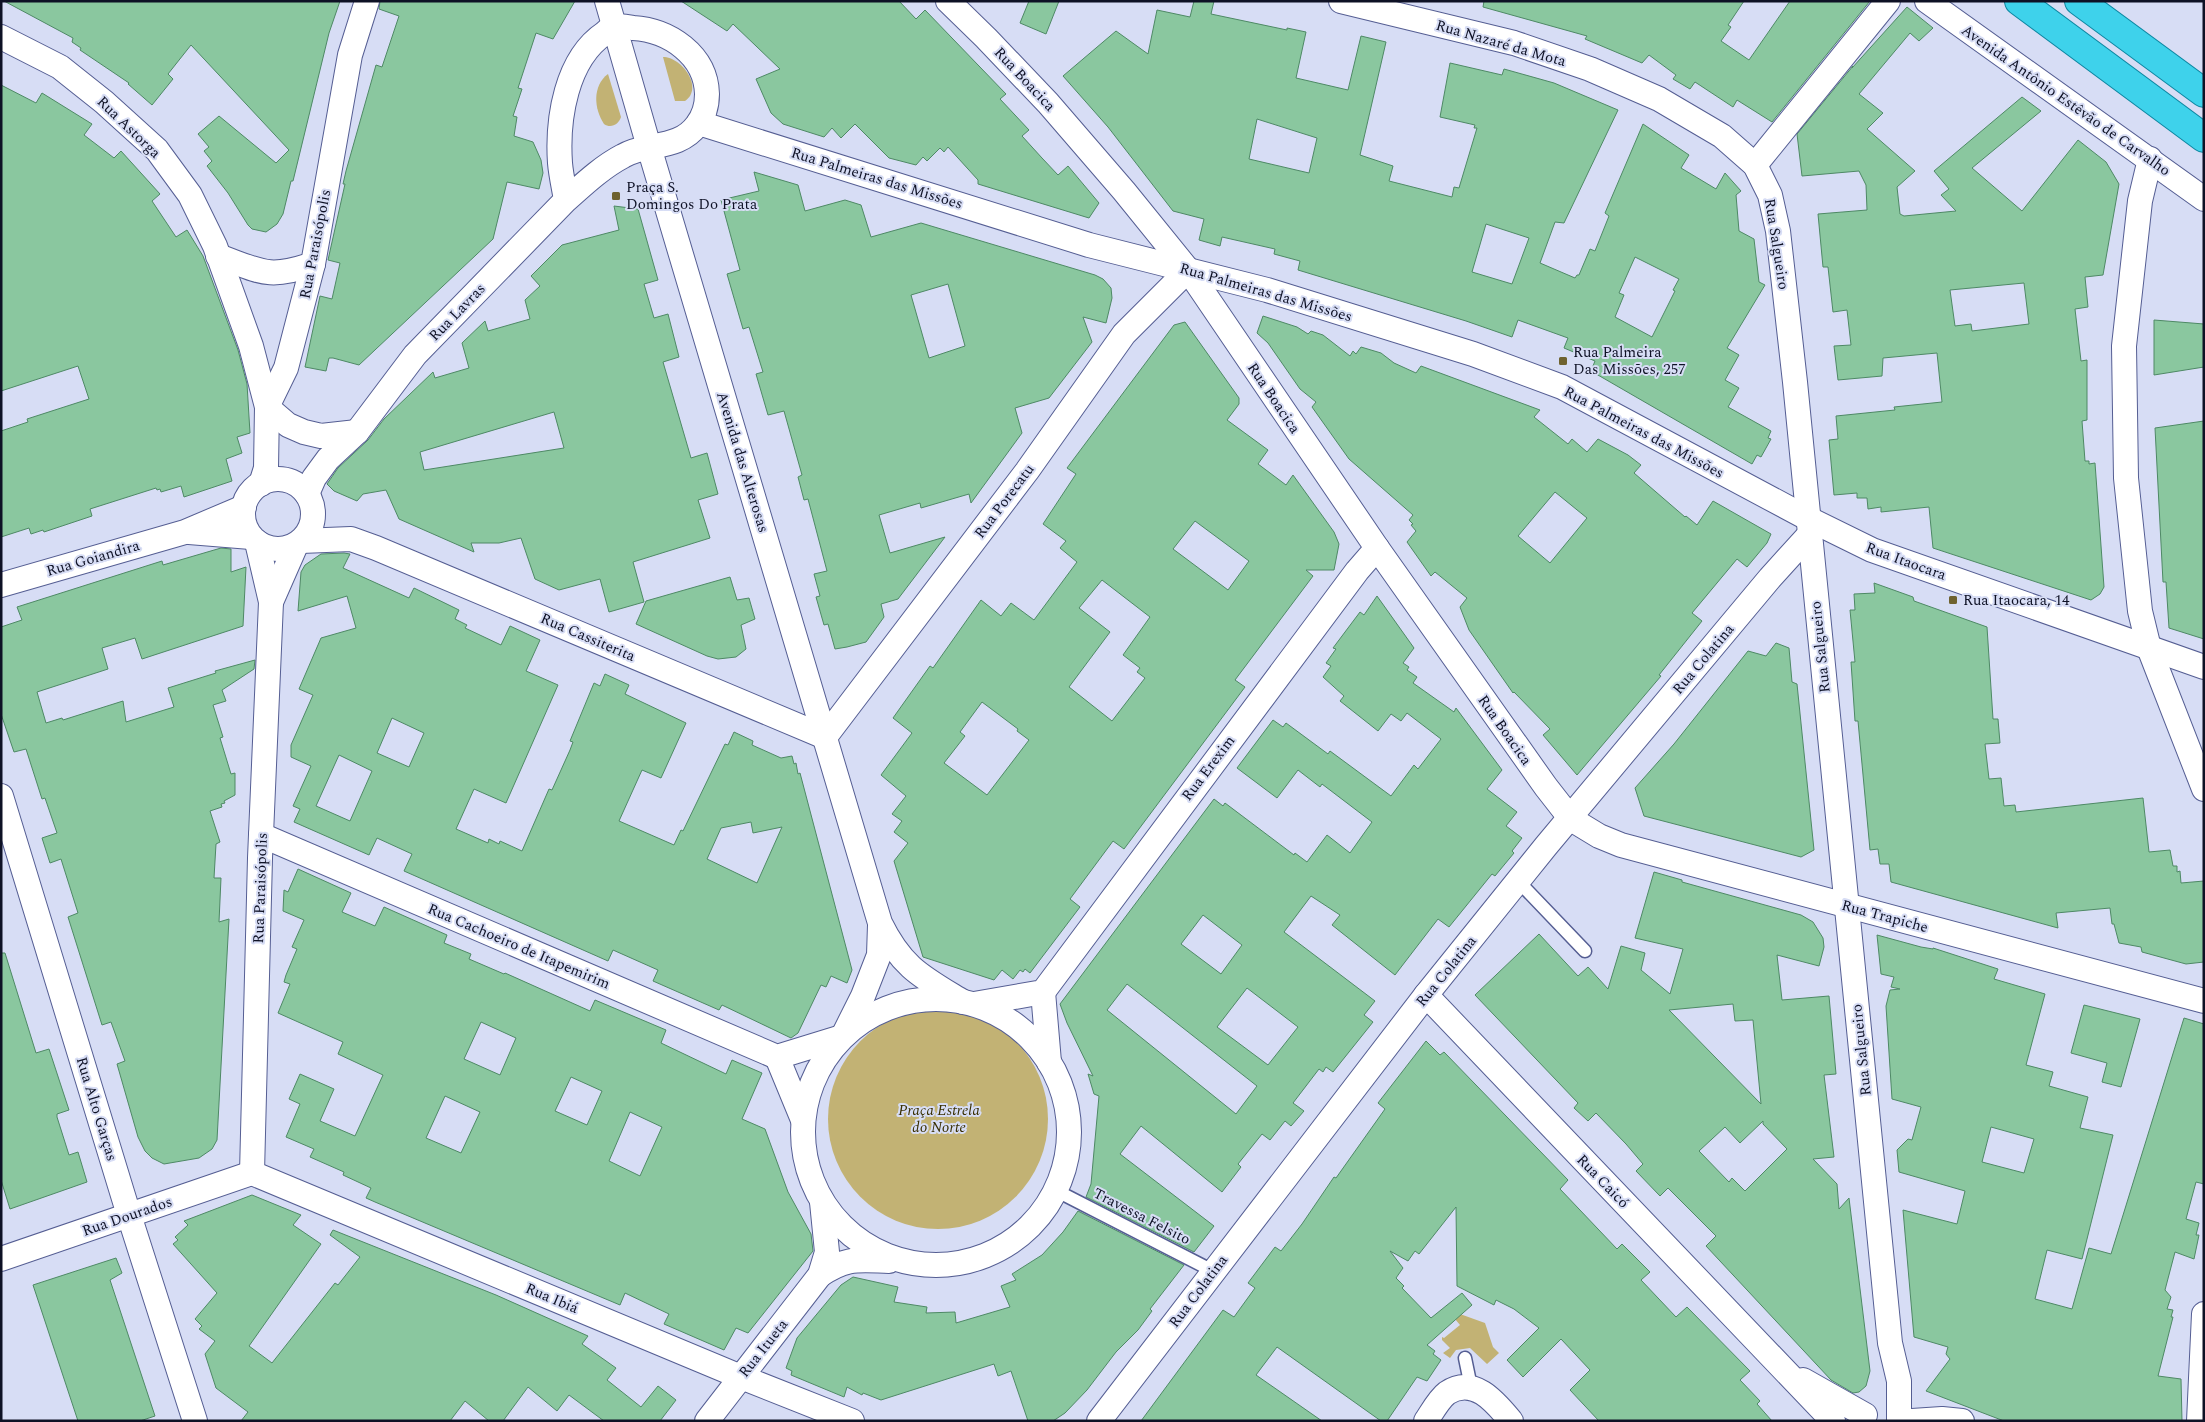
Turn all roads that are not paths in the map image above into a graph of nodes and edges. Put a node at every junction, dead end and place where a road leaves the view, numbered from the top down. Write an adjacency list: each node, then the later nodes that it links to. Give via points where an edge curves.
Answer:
1 (367, 1): 20 (street, Rua Paraisópolis, via 350,55)
2 (607, 1): 9 (street, Avenida das Alterosas)
3 (948, 1): 21 (street, Rua Boacica, via 1048,103)
4 (1888, 1): 16 (street)
5 (1927, 1): 15 (street, Avenida Antônio Estêvão de Carvalho)
6 (2019, 1): 13 (highway)
7 (2079, 1): 11 (highway)
8 (1353, 3): 16 (street, Rua Nazaré da Mota, via 1514,43 1590,69 1658,99 1722,136)
9 (615, 26): 12 (street, via 642,28 665,36 684,47 700,65 707,84 707,105); 14 (street, Avenida das Alterosas); 18 (street, via 592,41 578,61 567,92 560,128 560,163)
10 (1, 37): 19 (street, Rua Astorga, via 60,67 157,150 190,195)
11 (2204, 93)
12 (699, 123): 14 (street, Rua Lavras, via 690,135 674,143); 21 (street, Rua Palmeiras das Missões, via 1090,245)
13 (2204, 138)
14 (649, 147): 18 (street, Rua Lavras, via 624,155); 37 (street, Avenida das Alterosas)
15 (2150, 159): 17 (street, Avenida Antônio Estêvão de Carvalho); 35 (street, via 2140,201 2124,346 2126,478 2140,611)
16 (1755, 165): 27 (street, Rua Salgueiro, via 1770,195 1778,231)
17 (2204, 199)
18 (566, 200): 23 (street, Rua Lavras, via 415,355)
19 (218, 256): 20 (street, via 267,274 282,274); 22 (street, Rua Astorga, via 251,346)
20 (313, 264): 22 (street, Rua Paraisópolis, via 286,368)
21 (1188, 270): 27 (street, Rua Palmeiras das Missões, via 1267,290 1454,348 1562,387); 32 (street, Rua Boacica); 37 (street, Rua Porecatu, via 1124,334 1027,471)
22 (267, 407): 23 (street, via 288,425 304,432 321,436); 24 (street, Rua Paraisópolis, via 266,468)
23 (357, 432): 25 (street, Rua Lavras, via 328,459 314,478)
24 (261, 484): 25 (street, via 277,479 294,483); 26 (street, via 247,498)
25 (310, 499): 30 (street, Rua Cassiterita); 31 (street, via 312,524)
26 (244, 507): 28 (street, Rua Goiandira); 29 (street, via 244,523)
27 (1809, 527): 35 (street, Rua Itaocara); 40 (street, Rua Colatina); 43 (street, Rua Salgueiro)
28 (185, 532): 29 (street, Rua Goiandira); 33 (street, Rua Goiandira)
29 (254, 539): 31 (street, via 269,548 283,549); 34 (street, Rua Paraisópolis)
30 (351, 539): 31 (street, Rua Cassiterita); 37 (street, Rua Cassiterita)
31 (299, 543): 34 (street, Rua Paraisópolis)
32 (1377, 548): 40 (street, Rua Boacica); 46 (street, Rua Erexim, via 1357,570)
33 (1, 585)
34 (271, 602): 41 (street, Rua Paraisópolis)
35 (2149, 648): 36 (street, Rua Itaocara); 38 (street)
36 (2204, 667)
37 (825, 737): 44 (street, Avenida das Alterosas)
38 (2204, 789)
39 (1, 796): 57 (street, Rua Alto Garças)
40 (1571, 819): 42 (street, Rua Colatina); 43 (street, Rua Trapiche, via 1621,845)
41 (261, 835): 51 (street, Rua Cachoeiro de Itapemirim); 54 (street, Rua Paraisópolis)
42 (1518, 881): 45 (lane); 47 (street, Rua Colatina)
43 (1846, 905): 48 (street, Rua Trapiche); 67 (street, Rua Salgueiro, via 1890,1343 1899,1381)
44 (880, 923): 49 (street, Avenida das Alterosas, via 890,943 910,967); 50 (street, Avenida das Alterosas, via 879,955 864,996)
45 (1585, 951)
46 (1043, 992): 49 (street); 52 (street)
47 (1426, 995): 60 (street, Rua Colatina); 64 (street, Rua Caicó)
48 (2204, 1001)
49 (967, 1003): 50 (street, via 944,999 901,1004 880,1011); 52 (street, via 987,1009 1024,1032)
50 (843, 1036): 51 (street); 53 (street, via 817,1071)
51 (777, 1057): 53 (street)
52 (1049, 1063): 55 (street, via 1061,1087 1069,1129 1068,1152)
53 (803, 1120): 56 (street, via 804,1156)
54 (252, 1173): 57 (street, Rua Dourados); 65 (street, Rua Ibiá)
55 (1055, 1190): 59 (street, via 1028,1228 991,1252 949,1264); 60 (lane, Travessa Felsito)
56 (822, 1201): 59 (street, via 847,1231 864,1244); 61 (street, Rua Itueta, via 826,1252)
57 (129, 1215): 58 (street, Rua Dourados); 68 (street, Rua Alto Garças)
58 (1, 1259)
59 (909, 1262): 61 (street, Rua Itueta, via 851,1260 838,1263)
60 (1213, 1271): 71 (street, Rua Colatina)
61 (820, 1275): 65 (street, Rua Itueta)
62 (2204, 1314): 76 (street)
63 (1465, 1358): 66 (lane)
64 (1780, 1367): 67 (street, Rua Caicó); 74 (street, Rua Caicó)
65 (741, 1377): 69 (street, Rua Itueta); 70 (street, Rua Ibiá)
66 (1471, 1388): 72 (street, via 1447,1394); 73 (street, via 1487,1394)
67 (1886, 1418): 75 (street)
68 (195, 1421)
69 (707, 1421)
70 (852, 1421)
71 (1099, 1421)
72 (1426, 1421)
73 (1511, 1421)
74 (1833, 1421)
75 (1962, 1421)
76 (2199, 1421)

